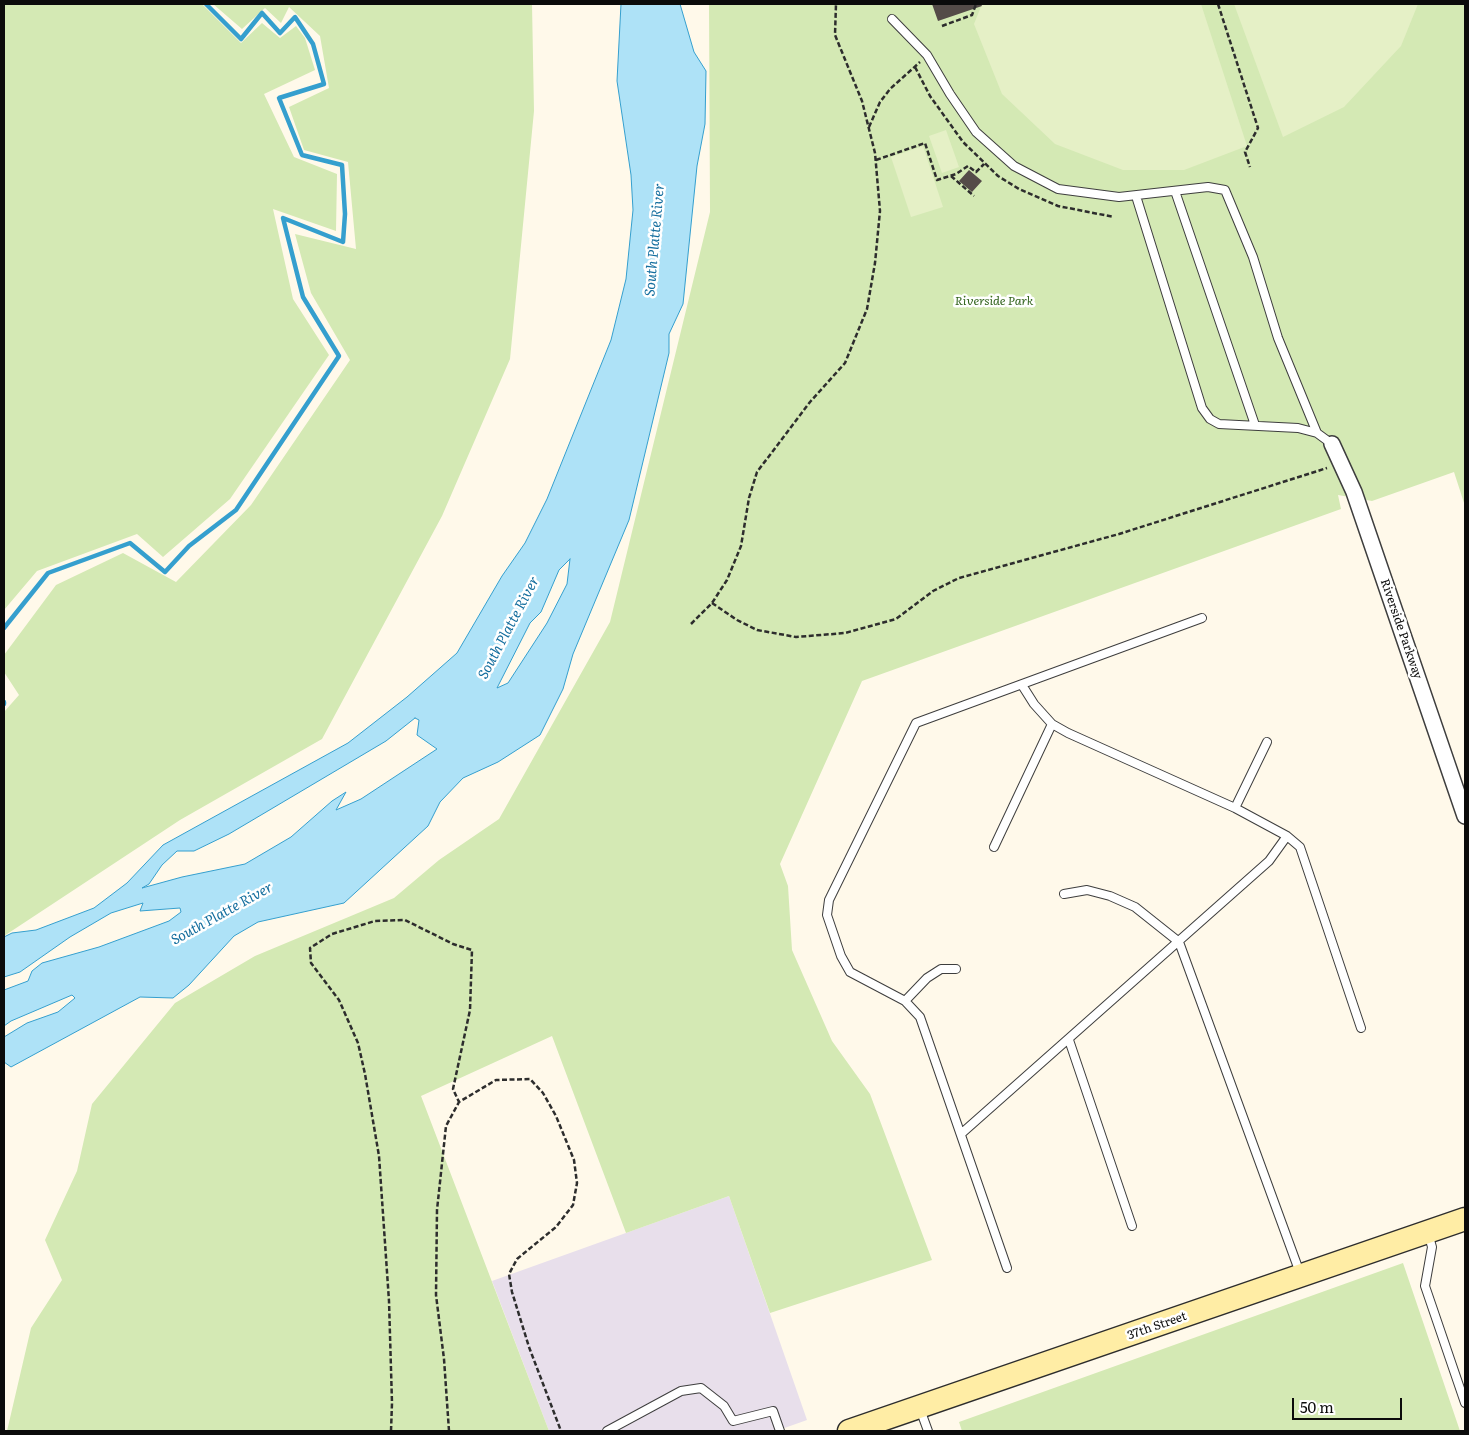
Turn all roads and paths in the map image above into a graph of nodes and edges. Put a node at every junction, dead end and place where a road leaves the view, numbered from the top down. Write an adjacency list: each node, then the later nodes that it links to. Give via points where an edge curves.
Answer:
1 (836, 4): 7 (path, via 835,35 862,101)
2 (976, 4): 5 (path, via 972,15)
3 (1218, 4): 10 (path, via 1258,128 1245,152)
4 (892, 19): 6 (lane)
5 (942, 26)
6 (927, 55): 7 (path, via 890,89 880,102); 14 (lane, via 976,132 1014,166 1058,189 1119,197)
7 (869, 129): 8 (path)
8 (876, 160): 11 (path, via 925,144 937,180); 19 (path, via 880,211 868,309 845,363 810,402 757,472 741,546 727,580)
9 (984, 164): 11 (path, via 976,172 968,166)
10 (1250, 167)
11 (951, 176): 13 (path)
12 (1175, 191): 14 (lane); 15 (lane); 16 (lane, via 1225,190 1253,257 1278,338)
13 (974, 196)
14 (1136, 196): 15 (lane, via 1202,408 1210,419 1219,424)
15 (1255, 425): 16 (lane, via 1298,428)
16 (1317, 433): 17 (lane)
17 (1332, 444): 26 (street, Riverside Parkway, via 1354,492)
18 (1330, 467): 19 (path, via 1119,534 959,578 933,591 896,619 845,633 796,637 757,630)
19 (712, 603): 21 (path)
20 (1202, 618): 22 (lane)
21 (691, 624)
22 (1022, 685): 23 (lane); 32 (lane, via 916,723 829,900 827,916 850,972)
23 (1052, 724): 25 (lane); 28 (lane)
24 (1268, 742): 25 (lane)
25 (1235, 808): 27 (lane)
26 (1465, 816)
27 (1288, 836): 30 (lane, via 1269,861); 33 (lane, via 1300,846)
28 (994, 847)
29 (1064, 894): 30 (lane, via 1087,890 1110,896 1135,907)
30 (1179, 942): 34 (lane); 41 (lane)
31 (956, 968): 32 (lane, via 941,969)
32 (905, 1001): 36 (lane, via 920,1017)
33 (1361, 1028)
34 (1069, 1040): 36 (lane); 38 (lane)
35 (459, 1102): 44 (path, via 453,1088 470,1010 472,950 405,920 375,921 332,934 310,948 311,963 339,1000 358,1043 379,1156 389,1301); 45 (path, via 446,1126 437,1210 436,1295); 46 (path, via 496,1080 530,1079 543,1093 556,1116 574,1160 577,1183 573,1205 556,1227 517,1259 509,1274 529,1347)
36 (962, 1134): 40 (lane)
37 (1465, 1219): 39 (main road, 37th Street)
38 (1132, 1226)
39 (1428, 1232): 41 (main road, 37th Street); 42 (lane, via 1432,1247 1424,1286)
40 (1007, 1268)
41 (1301, 1276): 43 (main road, 37th Street)
42 (1465, 1403)
43 (919, 1407): 49 (main road, 37th Street); 50 (lane)
44 (391, 1431)
45 (449, 1431)
46 (561, 1431)
47 (607, 1431): 48 (lane, via 681,1391 701,1388 724,1406 733,1421 773,1411)
48 (780, 1431)
49 (849, 1431)
50 (928, 1431)

